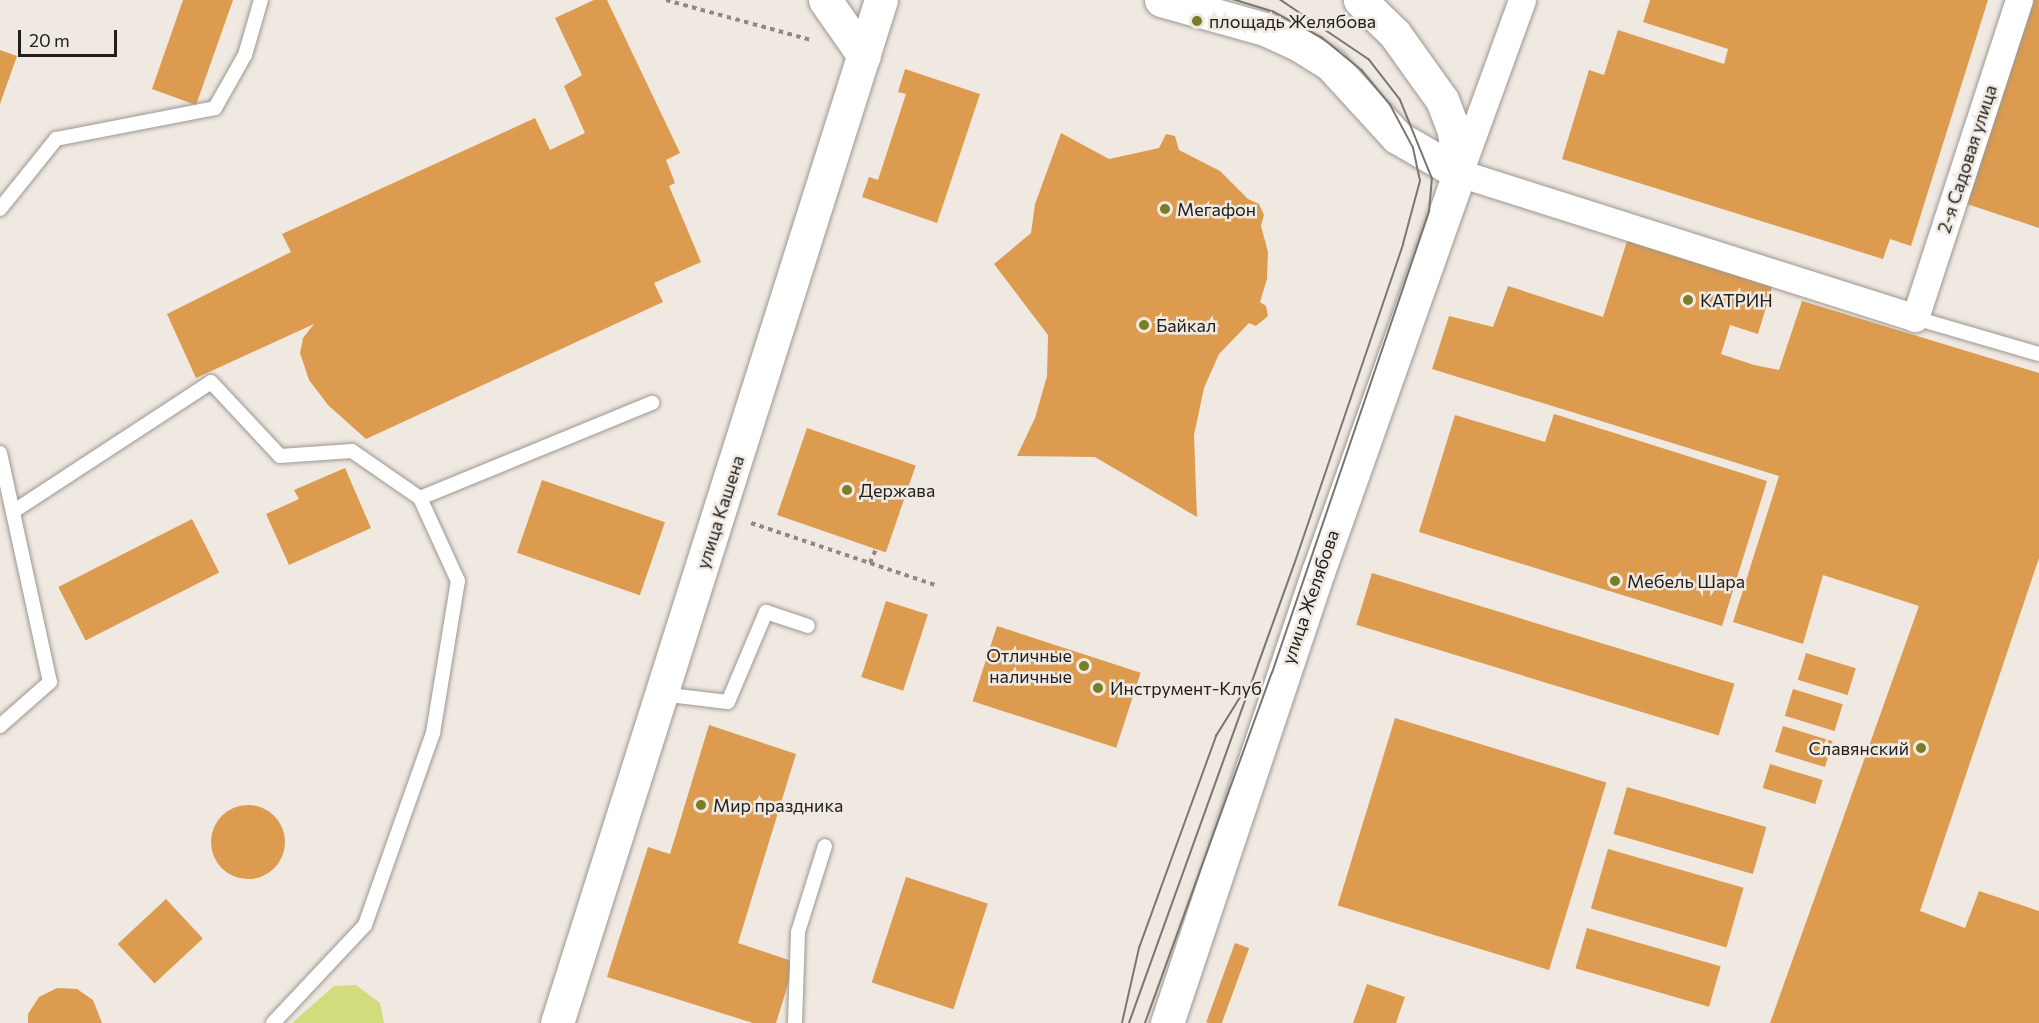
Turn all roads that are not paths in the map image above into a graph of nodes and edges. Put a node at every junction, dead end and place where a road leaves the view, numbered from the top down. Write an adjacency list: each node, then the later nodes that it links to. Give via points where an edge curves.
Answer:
1 (261, 0): 10 (lane, via 245,55 216,108 56,139)
2 (825, 0): 8 (street)
3 (881, 0): 8 (street, улица Кашена)
4 (1161, 0): 9 (street, via 1265,29 1301,46 1331,65 1397,137)
5 (1360, 0): 9 (street, via 1395,34 1442,100 1454,131)
6 (1522, 0): 9 (street)
7 (2019, 0): 11 (street, 2-я Садовая улица)
8 (864, 56): 18 (street, улица Кашена)
9 (1459, 173): 11 (street); 24 (street, улица Желябова, via 1318,572)
10 (0, 209)
11 (1915, 318): 12 (lane)
12 (2039, 354)
13 (652, 403): 15 (lane)
14 (0, 453): 16 (lane)
15 (420, 498): 16 (lane, via 352,451 280,456 211,382); 21 (lane, via 458,580 433,733 365,925)
16 (14, 511): 19 (lane, via 50,682)
17 (808, 626): 18 (lane, via 766,612 728,702)
18 (659, 694): 22 (street, улица Кашена)
19 (0, 726)
20 (825, 846): 23 (lane, via 798,932)
21 (273, 1023)
22 (557, 1023)
23 (795, 1023)
24 (1167, 1023)

